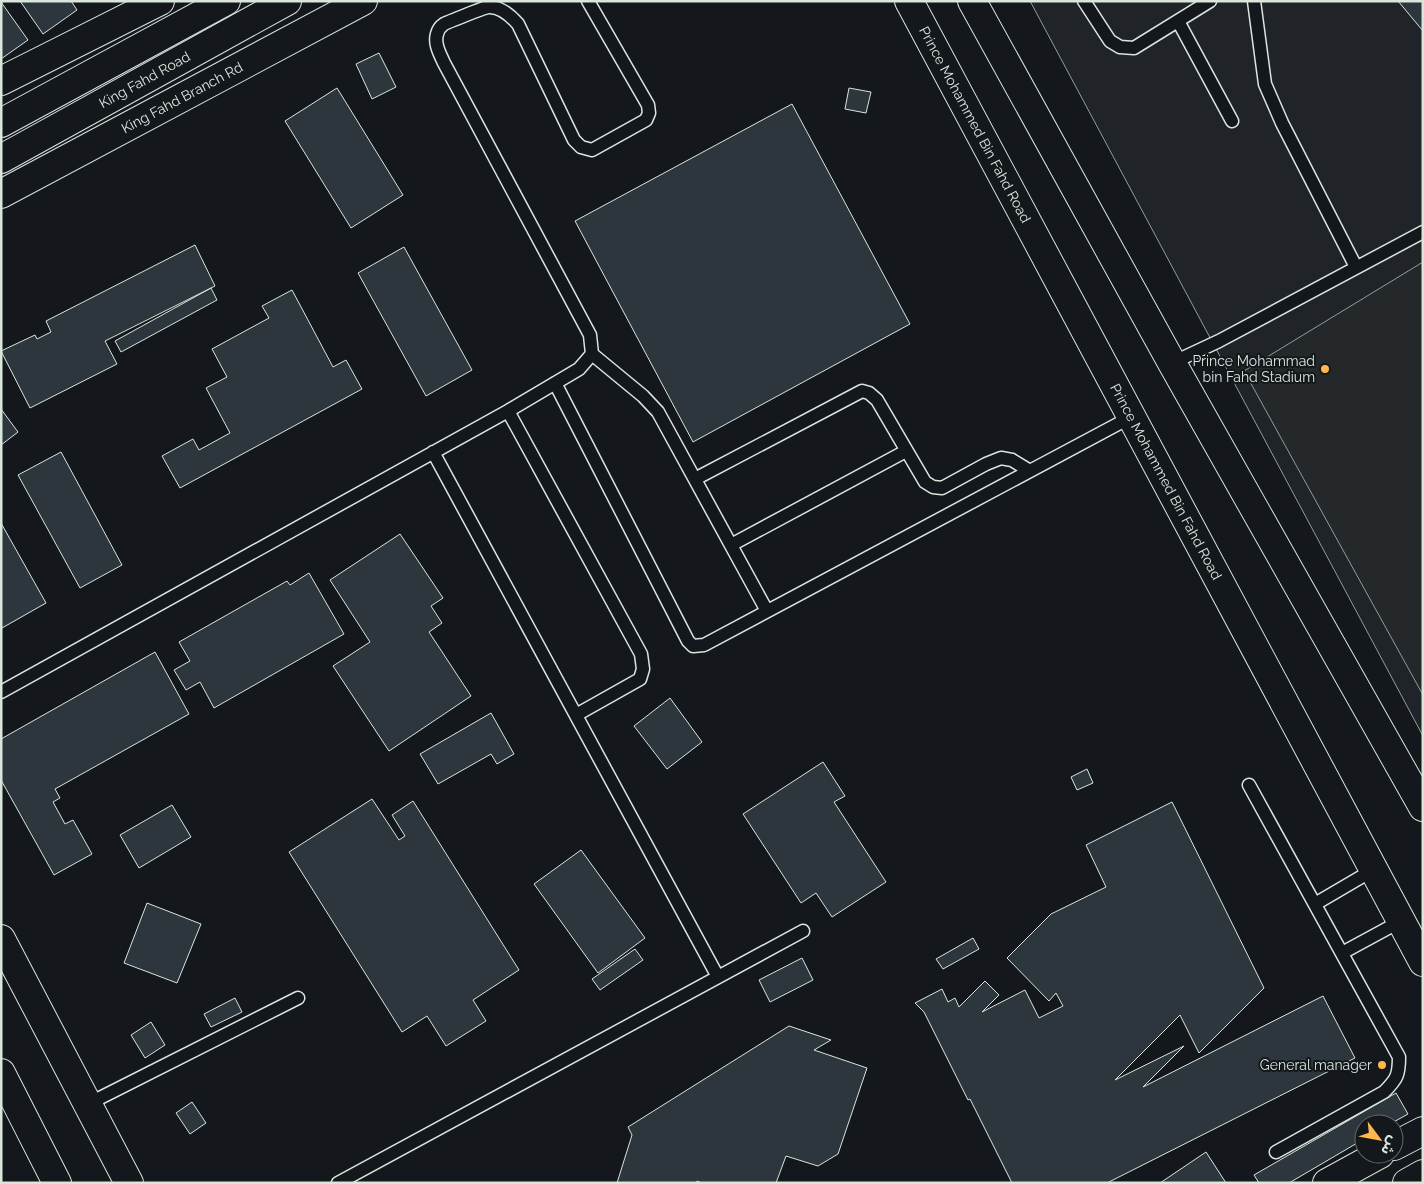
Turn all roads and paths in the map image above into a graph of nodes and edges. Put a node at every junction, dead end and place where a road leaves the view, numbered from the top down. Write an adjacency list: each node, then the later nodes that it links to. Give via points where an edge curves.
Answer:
1 (160, 1): 12 (main road)
2 (226, 1): 14 (main road)
3 (287, 1): 15 (main road, King Fahd Road)
4 (363, 1): 16 (main road, King Fahd Branch Rd)
5 (588, 1): 19 (lane, via 648,105 649,113 646,120 592,150 580,147 574,140 518,24 510,15 489,7 443,25 436,40 444,64 590,335)
6 (909, 1): 23 (main road, Prince Mohammed Bin Fahd Road)
7 (972, 1): 20 (main road)
8 (1084, 1): 11 (lane, via 1110,41 1120,47 1134,48)
9 (1210, 1): 11 (lane)
10 (1254, 1): 18 (lane, via 1265,84)
11 (1178, 21): 13 (lane)
12 (1, 81)
13 (1232, 121)
14 (1, 123)
15 (1, 159)
16 (1, 194)
17 (1423, 232): 18 (lane)
18 (1356, 267): 20 (lane)
19 (592, 354): 21 (lane, via 579,369); 27 (lane, via 658,412)
20 (1172, 364): 33 (main road)
21 (555, 383): 22 (lane); 29 (lane, via 688,641 693,646 704,645)
22 (508, 411): 25 (lane); 31 (lane, via 640,654 644,669 640,679)
23 (1131, 417): 26 (lane); 34 (main road, Prince Mohammed Bin Fahd Road)
24 (906, 450): 26 (lane, via 925,482 933,487 942,488 1001,458 1012,460); 27 (lane, via 877,400 862,391); 28 (lane)
25 (433, 452): 30 (lane); 31 (lane)
26 (1030, 471): 29 (lane)
27 (695, 479): 28 (lane)
28 (730, 545): 29 (lane)
29 (767, 611)
30 (1, 692)
31 (576, 715): 41 (lane)
32 (1249, 785): 35 (lane)
33 (1423, 807)
34 (1373, 870): 35 (lane); 36 (main road, Prince Mohammed Bin Fahd Road)
35 (1315, 904): 39 (lane)
36 (1400, 921): 39 (lane); 40 (main road, Prince Mohammed Bin Fahd Road)
37 (803, 931): 41 (lane)
38 (1, 939): 44 (main road)
39 (1342, 953): 47 (lane, via 1399,1057 1399,1071 1395,1081 1384,1092)
40 (1423, 962)
41 (718, 977): 52 (lane)
42 (298, 998): 44 (lane)
43 (1, 1073): 50 (main road)
44 (88, 1104): 51 (main road)
45 (1423, 1131): 46 (main road)
46 (1404, 1141)
47 (1276, 1152)
48 (1362, 1164): 53 (main road)
49 (1423, 1174): 54 (main road)
50 (57, 1183)
51 (129, 1183)
52 (338, 1183)
53 (1327, 1183)
54 (1407, 1183)

